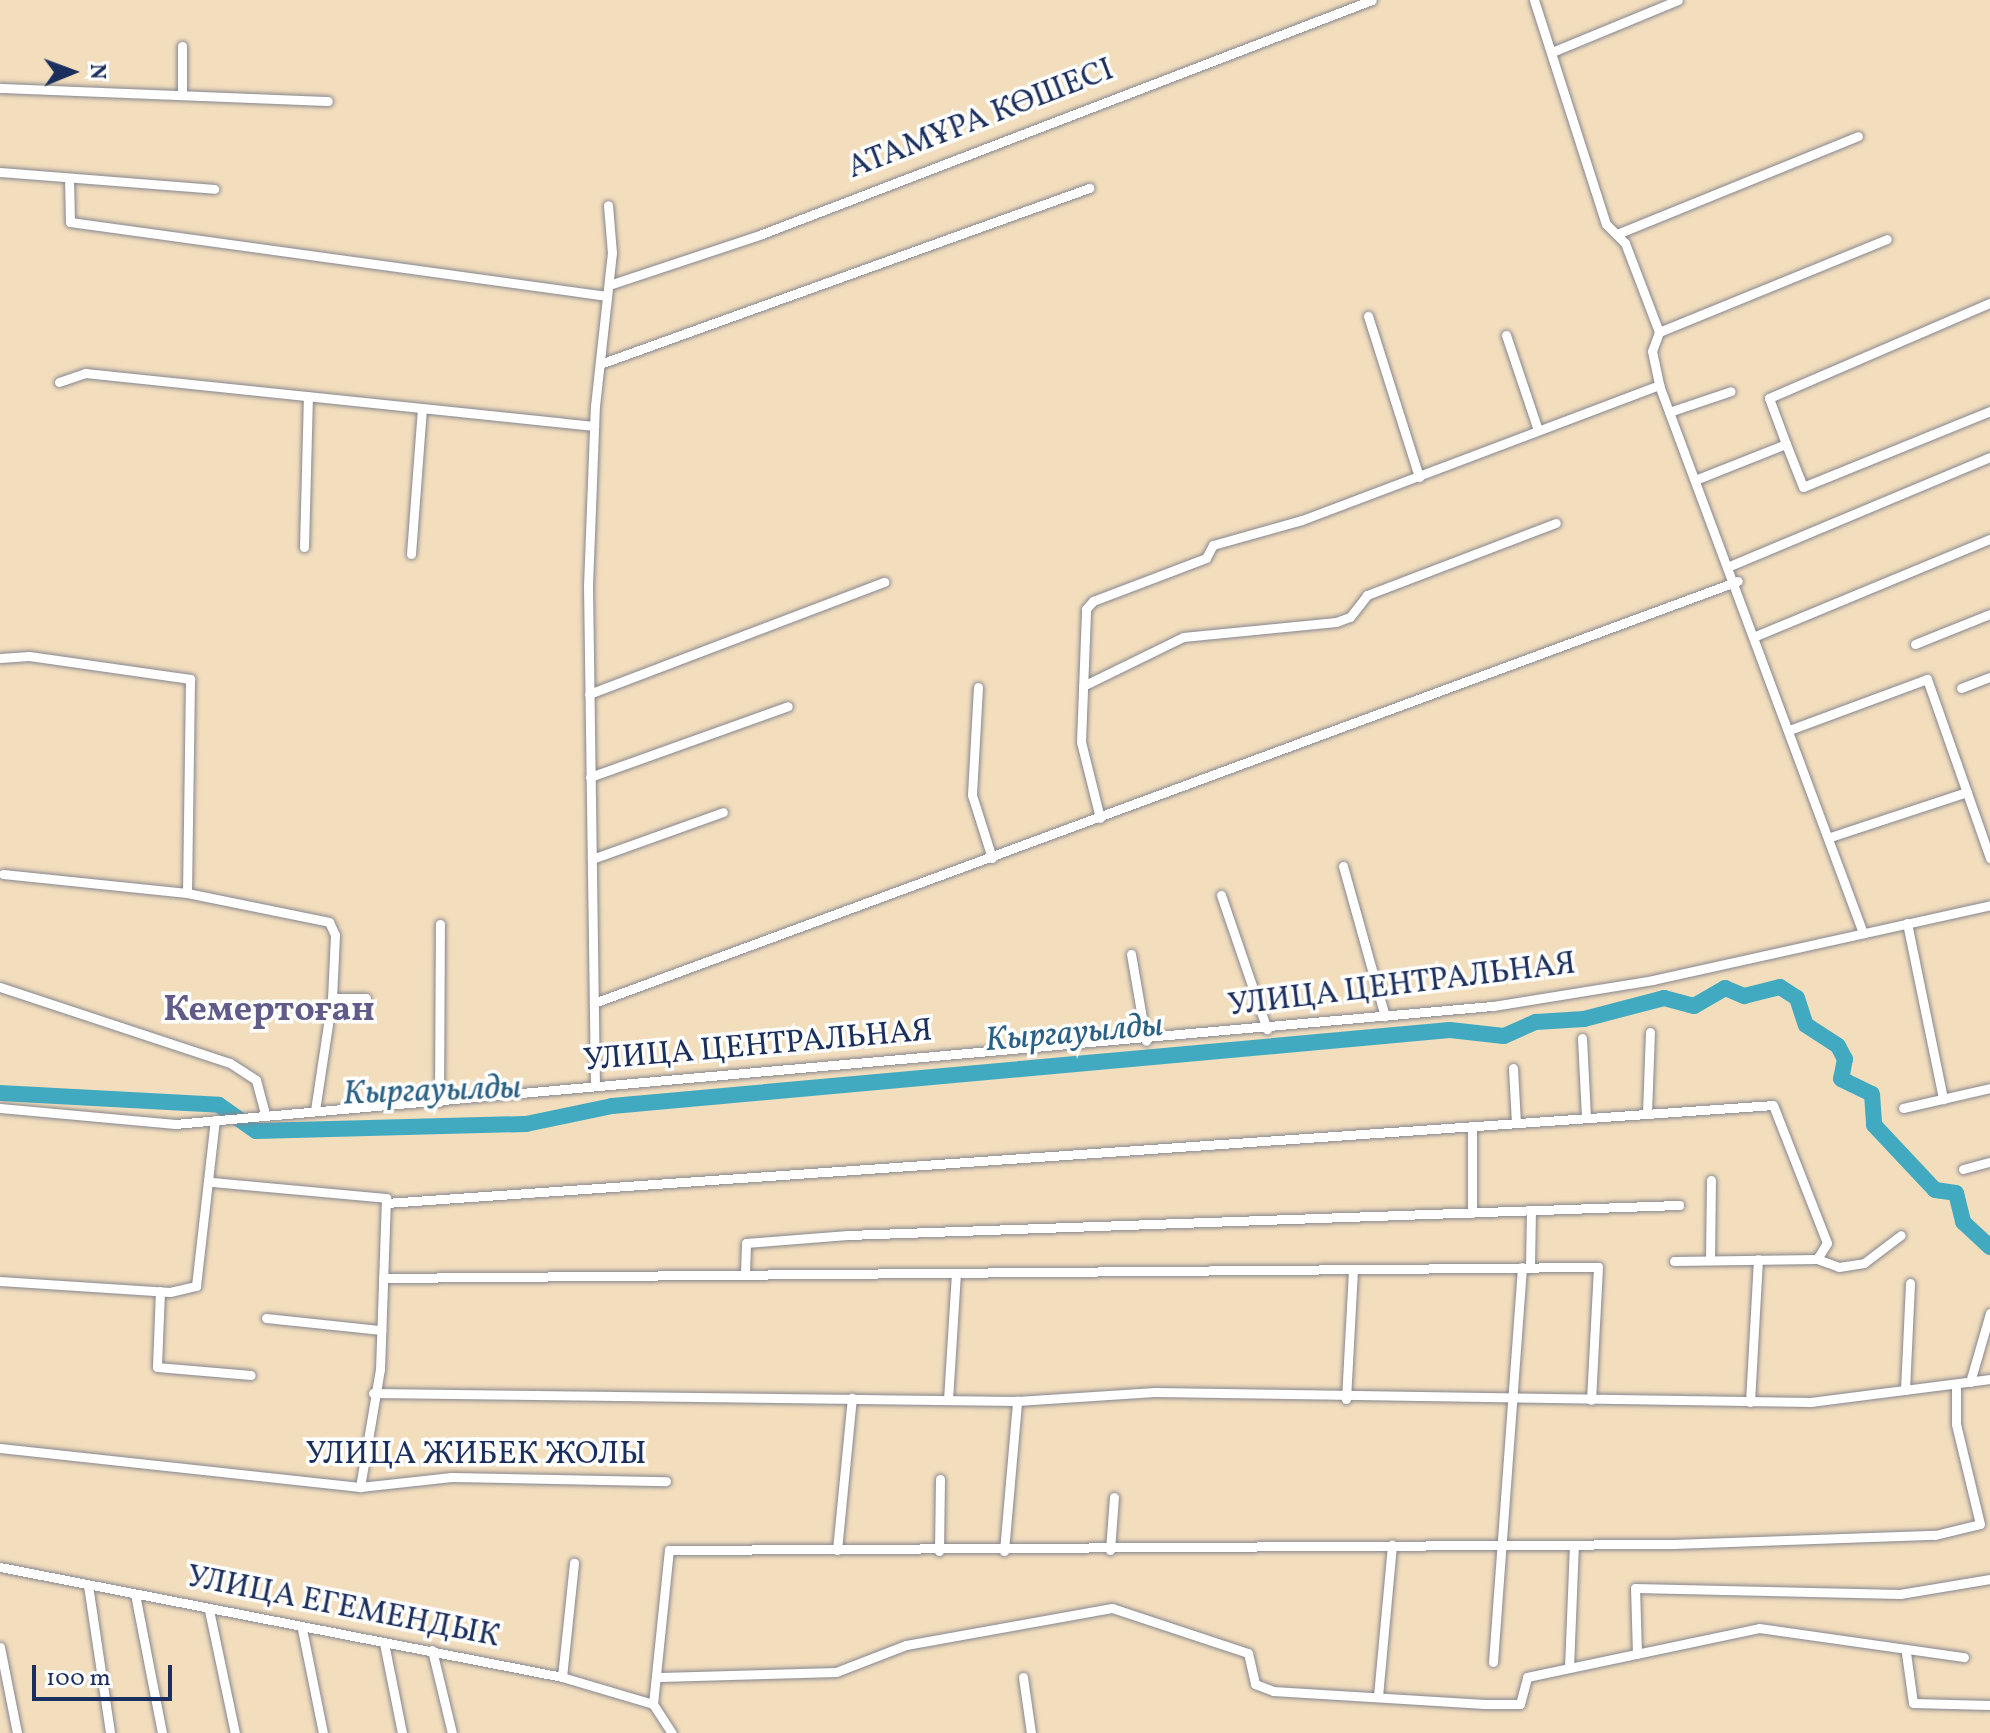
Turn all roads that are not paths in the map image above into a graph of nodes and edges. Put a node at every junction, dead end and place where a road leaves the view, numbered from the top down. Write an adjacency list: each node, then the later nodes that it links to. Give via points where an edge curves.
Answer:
1 (1372, 0): 17 (street, АТАМҰРА КӨШЕСІ, via 762,234)
2 (1534, 0): 5 (street)
3 (1678, 0): 5 (street)
4 (182, 46): 7 (street)
5 (1552, 52): 15 (street, via 1606,224)
6 (0, 88): 7 (street)
7 (182, 95): 8 (street)
8 (328, 101)
9 (1858, 136): 15 (street)
10 (0, 172): 11 (street)
11 (69, 178): 13 (street); 18 (street, via 70,222)
12 (1089, 188): 23 (street)
13 (214, 189)
14 (608, 205): 17 (street)
15 (1617, 234): 21 (street)
16 (1887, 239): 21 (street)
17 (609, 285): 18 (street)
18 (607, 296): 23 (street)
19 (1990, 303): 33 (street, via 1769,398)
20 (1368, 316): 35 (street)
21 (1659, 332): 25 (street, via 1652,351)
22 (1506, 335): 32 (street)
23 (600, 364): 31 (street)
24 (59, 382): 27 (street, via 85,373)
25 (1659, 385): 30 (street); 32 (street)
26 (1731, 391): 30 (street)
27 (308, 396): 28 (street); 39 (street)
28 (422, 408): 31 (street); 40 (street)
29 (1990, 411): 33 (street, via 1803,487)
30 (1669, 412): 36 (street)
31 (594, 426): 52 (street)
32 (1537, 427): 35 (street)
33 (1786, 444): 36 (street)
34 (1990, 457): 41 (street)
35 (1419, 477): 49 (street, via 1213,545 1206,558 1093,601 1086,609)
36 (1695, 480): 41 (street)
37 (1556, 523): 49 (street, via 1367,595 1336,622 1183,637)
38 (1990, 539): 45 (street)
39 (304, 547)
40 (411, 554)
41 (1732, 565): 42 (street)
42 (1738, 581): 45 (street); 58 (street)
43 (884, 582): 52 (street)
44 (1990, 614): 46 (street)
45 (1758, 635): 54 (street)
46 (1915, 644)
47 (0, 658): 65 (street, via 29,656 190,679)
48 (1990, 677): 51 (street)
49 (1083, 686): 58 (street, via 1082,756)
50 (978, 687): 60 (street, via 972,795)
51 (1961, 688)
52 (589, 694): 55 (street)
53 (788, 706): 55 (street)
54 (1792, 729): 56 (street, via 1927,679); 59 (street)
55 (590, 777): 62 (street)
56 (1967, 792): 59 (street); 61 (street)
57 (723, 812): 62 (street)
58 (1100, 818): 60 (street)
59 (1830, 837): 70 (street)
60 (992, 858): 75 (street)
61 (1990, 858)
62 (592, 859): 75 (street)
63 (1343, 866): 76 (street)
64 (3, 874): 65 (street)
65 (187, 893): 73 (street, via 329,922 335,935)
66 (1221, 895): 77 (street)
67 (1990, 905): 68 (street, УЛИЦА ЦЕНТРАЛЬНАЯ)
68 (1907, 923): 70 (street, УЛИЦА ЦЕНТРАЛЬНАЯ); 84 (street)
69 (440, 924): 85 (street)
70 (1863, 933): 76 (street, УЛИЦА ЦЕНТРАЛЬНАЯ, via 1566,995)
71 (1131, 954): 80 (street)
72 (0, 987): 90 (street, via 230,1063 256,1080)
73 (332, 998): 74 (street); 88 (street)
74 (366, 998)
75 (594, 1003): 82 (street)
76 (1385, 1016): 77 (street, УЛИЦА ЦЕНТРАЛЬНАЯ)
77 (1267, 1029): 80 (street, УЛИЦА ЦЕНТРАЛЬНАЯ)
78 (1650, 1032): 89 (street)
79 (1582, 1038): 91 (street)
80 (1146, 1041): 82 (street, УЛИЦА ЦЕНТРАЛЬНАЯ)
81 (1513, 1068): 93 (street)
82 (595, 1086): 85 (street, УЛИЦА ЦЕНТРАЛЬНАЯ)
83 (1990, 1088): 84 (street)
84 (1943, 1099): 87 (street)
85 (439, 1102): 88 (street, УЛИЦА ЦЕНТРАЛЬНАЯ)
86 (0, 1108): 92 (street, УЛИЦА ЦЕНТРАЛЬНАЯ, via 152,1123)
87 (1903, 1108)
88 (315, 1110): 90 (street, УЛИЦА ЦЕНТРАЛЬНАЯ)
89 (1647, 1113): 91 (street); 105 (street, via 1773,1105 1827,1243)
90 (265, 1114): 92 (street, УЛИЦА ЦЕНТРАЛЬНАЯ)
91 (1586, 1118): 93 (street)
92 (215, 1120): 98 (street)
93 (1516, 1123): 94 (street)
94 (1472, 1126): 99 (street); 102 (street)
95 (1990, 1162): 96 (street)
96 (1963, 1169)
97 (1711, 1180): 106 (street)
98 (211, 1182): 99 (street, via 323,1188); 115 (street, via 201,1279 188,1292)
99 (386, 1203): 112 (street)
100 (1679, 1205): 101 (street)
101 (1531, 1210): 102 (street); 108 (street)
102 (1472, 1213): 110 (street, via 746,1243)
103 (1901, 1235): 105 (street, via 1864,1263 1839,1267)
104 (1758, 1259): 105 (street); 106 (street); 131 (street)
105 (1817, 1259)
106 (1710, 1260): 107 (street)
107 (1674, 1261)
108 (1526, 1267): 109 (street); 128 (street); 129 (street, via 1598,1267)
109 (1353, 1269): 111 (street); 126 (street)
110 (745, 1273): 111 (street); 112 (street)
111 (956, 1273): 127 (street)
112 (383, 1278): 118 (street)
113 (0, 1281): 115 (street)
114 (1910, 1283): 123 (street)
115 (160, 1291): 119 (street, via 157,1367)
116 (1990, 1313): 121 (street)
117 (266, 1318): 118 (street)
118 (381, 1330): 124 (street)
119 (251, 1375)
120 (1990, 1379): 121 (street)
121 (1970, 1382): 122 (street)
122 (1956, 1384): 123 (street); 139 (street, via 1956,1424 1980,1524 1905,1538)
123 (1905, 1390): 131 (street)
124 (373, 1393): 125 (street); 135 (street)
125 (852, 1398): 127 (street); 140 (street)
126 (1346, 1399): 128 (street); 130 (street, via 1155,1392)
127 (948, 1400): 130 (street)
128 (1511, 1400): 129 (street); 138 (street)
129 (1591, 1400): 131 (street)
130 (1017, 1401): 143 (street)
131 (1750, 1402)
132 (0, 1448): 135 (street, УЛИЦА ЖИБЕК ЖОЛЫ)
133 (940, 1479): 142 (street)
134 (666, 1481): 135 (street, УЛИЦА ЖИБЕК ЖОЛЫ, via 451,1477)
135 (360, 1487)
136 (1114, 1497): 141 (street)
137 (1392, 1545): 138 (street); 141 (street); 162 (street)
138 (1500, 1545): 139 (street); 157 (street)
139 (1574, 1545): 158 (street)
140 (837, 1550): 142 (street); 160 (street, via 669,1550)
141 (1110, 1550): 143 (street)
142 (939, 1551): 143 (street)
143 (1004, 1551)
144 (574, 1563): 159 (street)
145 (0, 1567): 147 (street, УЛИЦА ЕГЕМЕНДЫК)
146 (1990, 1579): 155 (street, via 1900,1594 1635,1588)
147 (88, 1585): 148 (street, УЛИЦА ЕГЕМЕНДЫК); 168 (street)
148 (135, 1594): 149 (street, УЛИЦА ЕГЕМЕНДЫК); 169 (street)
149 (209, 1610): 150 (street, УЛИЦА ЕГЕМЕНДЫК); 170 (street)
150 (302, 1629): 151 (street, УЛИЦА ЕГЕМЕНДЫК); 171 (street)
151 (384, 1643): 153 (street, УЛИЦА ЕГЕМЕНДЫК); 172 (street)
152 (0, 1647): 165 (street)
153 (432, 1650): 159 (street, УЛИЦА ЕГЕМЕНДЫК); 173 (street)
154 (1906, 1653): 155 (street, via 1772,1627); 156 (street); 166 (street, via 1913,1703)
155 (1637, 1654): 158 (street)
156 (1964, 1657)
157 (1493, 1662)
158 (1569, 1668): 162 (street, via 1527,1677 1524,1697 1511,1706)
159 (562, 1677): 164 (street, УЛИЦА ЕГЕМЕНДЫК)
160 (660, 1677): 162 (street, via 836,1672 906,1645 1125,1608 1248,1653 1263,1688); 164 (street)
161 (1023, 1677): 175 (street)
162 (1378, 1696)
163 (0, 1704): 165 (street)
164 (653, 1704): 174 (street, УЛИЦА ЕГЕМЕНДЫК, via 669,1719)
165 (11, 1705): 167 (street)
166 (1990, 1705)
167 (17, 1733)
168 (110, 1733)
169 (162, 1733)
170 (235, 1733)
171 (323, 1733)
172 (402, 1733)
173 (452, 1733)
174 (672, 1733)
175 (1031, 1733)

